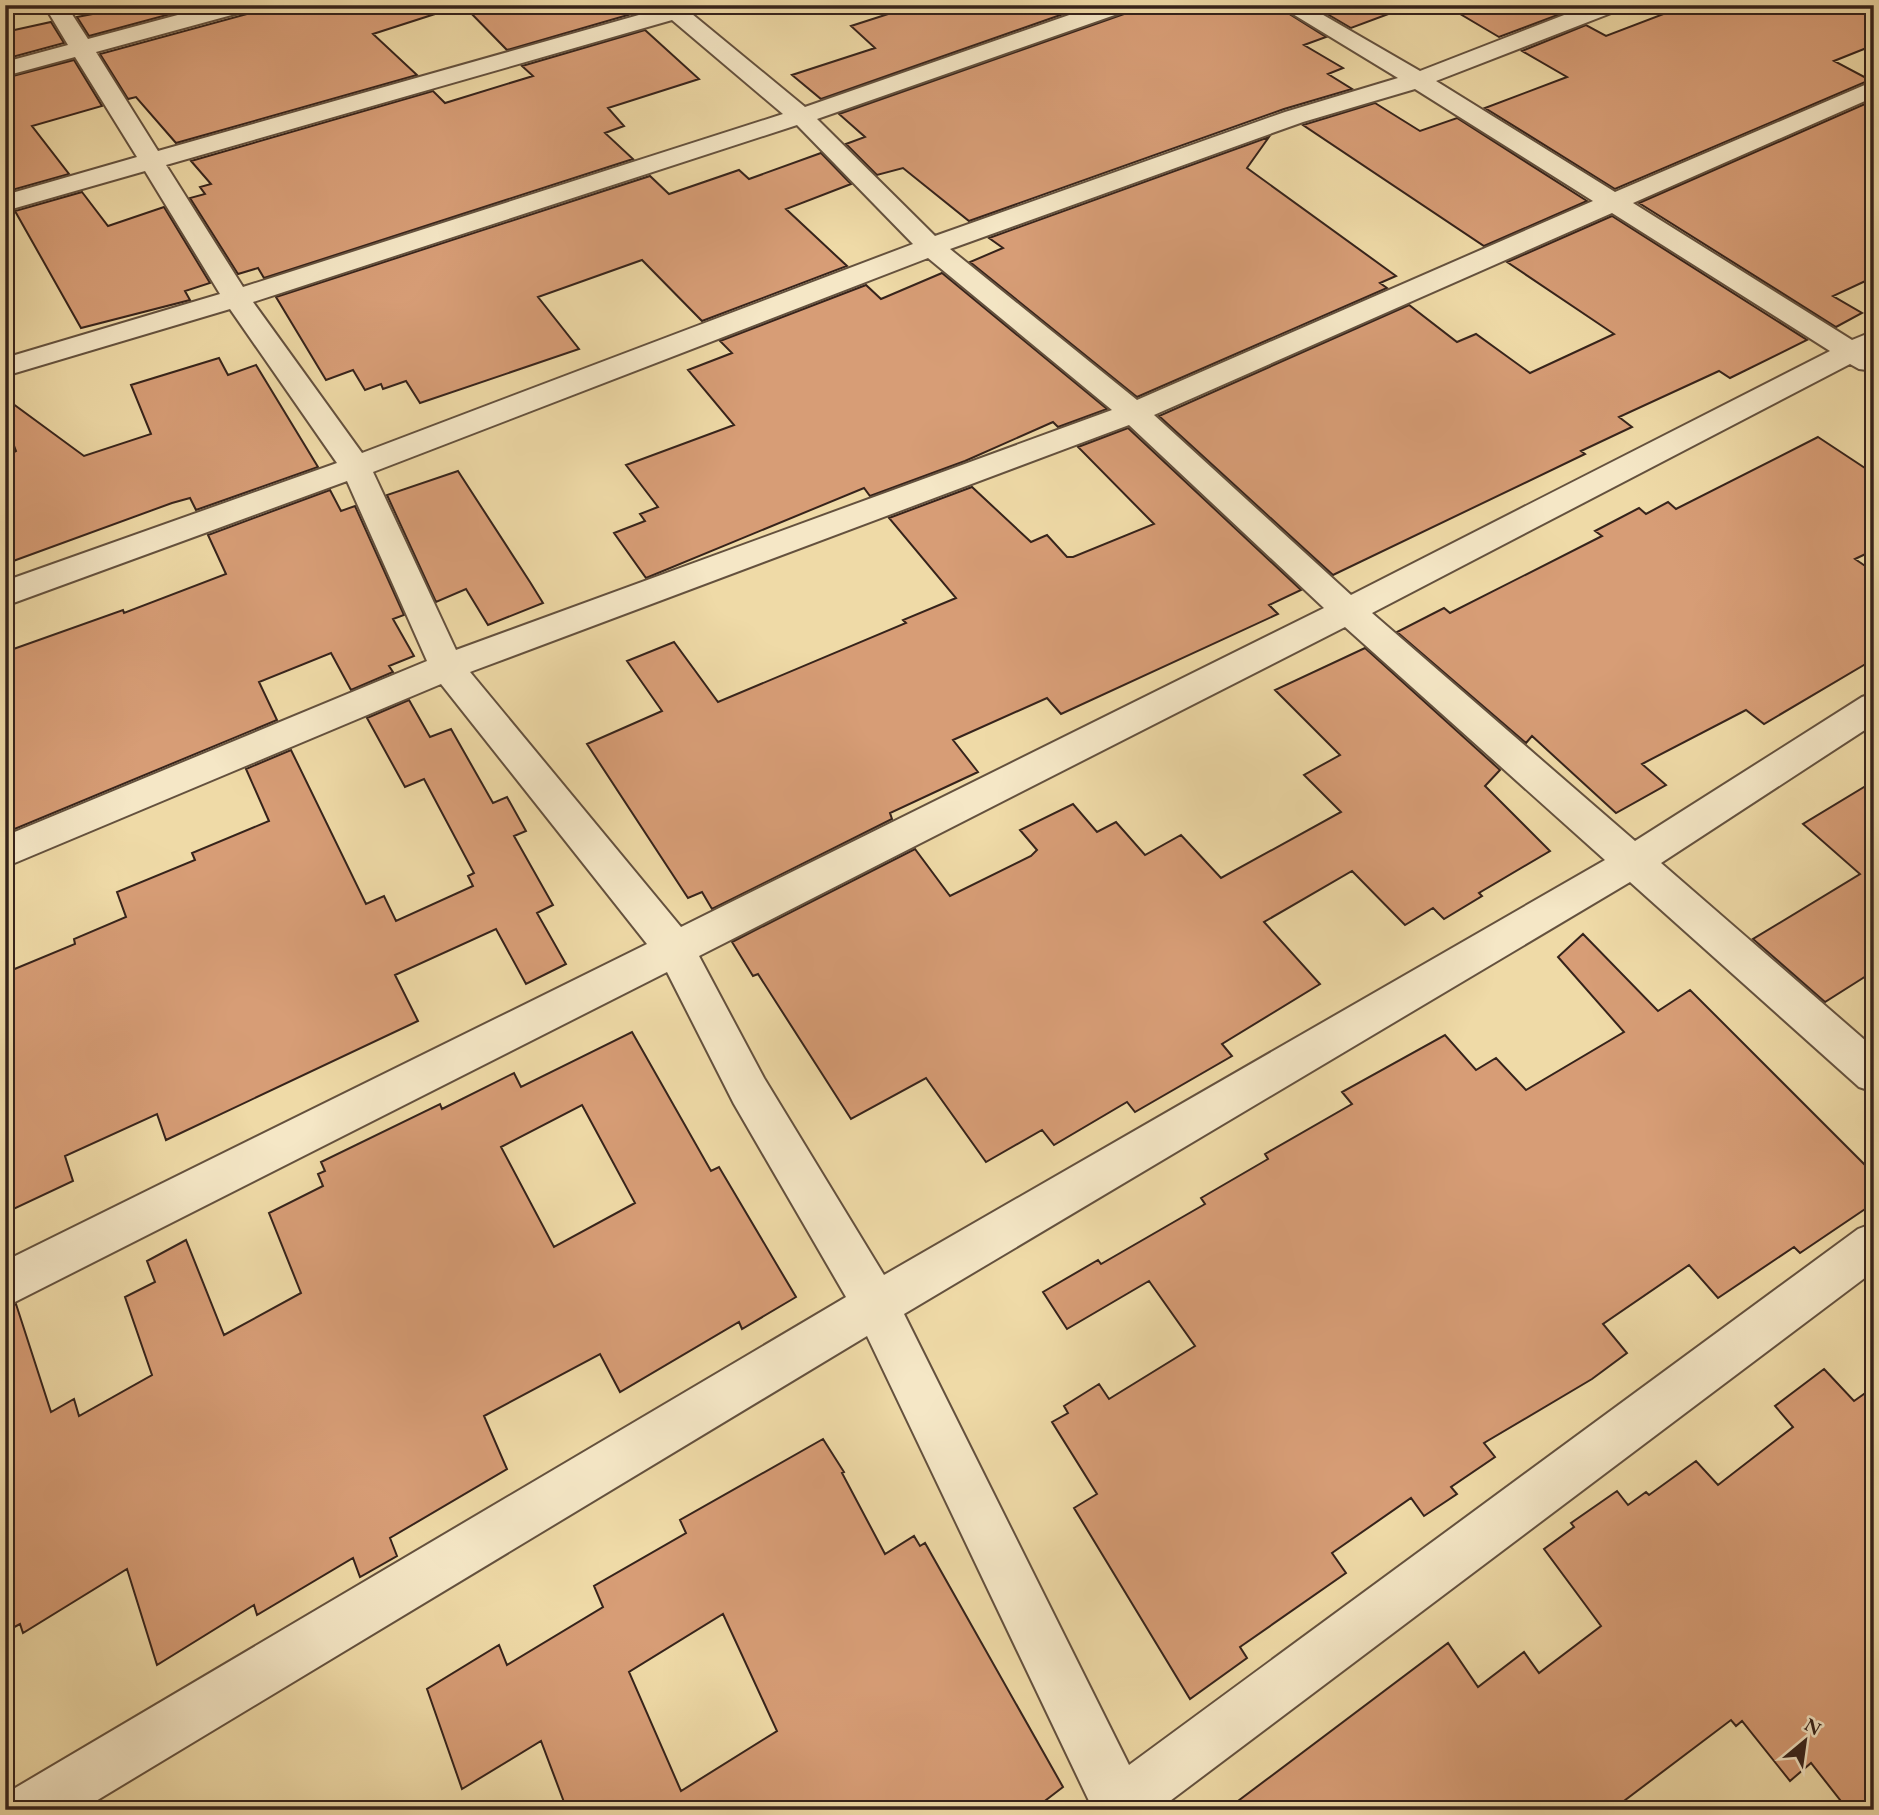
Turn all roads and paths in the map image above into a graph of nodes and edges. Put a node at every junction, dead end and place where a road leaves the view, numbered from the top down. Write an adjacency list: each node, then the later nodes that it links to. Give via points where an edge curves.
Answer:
1 (55, 5): 7 (street)
2 (242, 5): 7 (street)
3 (1121, 5): 11 (street)
4 (1289, 5): 9 (street)
5 (1611, 5): 9 (street)
6 (680, 7): 11 (street); 12 (street)
7 (83, 50): 8 (street); 12 (street)
8 (5, 69)
9 (1418, 80): 14 (street); 15 (street, via 1294,117)
10 (1874, 88): 14 (street)
11 (801, 116): 15 (street); 16 (street)
12 (153, 160): 13 (street); 16 (street)
13 (5, 202)
14 (1614, 202): 17 (street); 19 (street)
15 (931, 247): 19 (street); 20 (street)
16 (236, 298): 18 (street); 20 (street)
17 (1866, 352): 22 (street)
18 (5, 367)
19 (1134, 412): 22 (street); 23 (street)
20 (356, 467): 21 (street); 23 (street)
21 (5, 594)
22 (1348, 611): 26 (street); 27 (street)
23 (447, 667): 25 (street); 27 (street)
24 (1874, 706): 26 (street)
25 (5, 852)
26 (1631, 863): 28 (street); 31 (street)
27 (675, 949): 30 (street); 31 (street, via 749,1091)
28 (1874, 1074)
29 (1874, 1244): 32 (street)
30 (5, 1285)
31 (876, 1305): 32 (street); 33 (street)
32 (1118, 1808)
33 (29, 1810)

